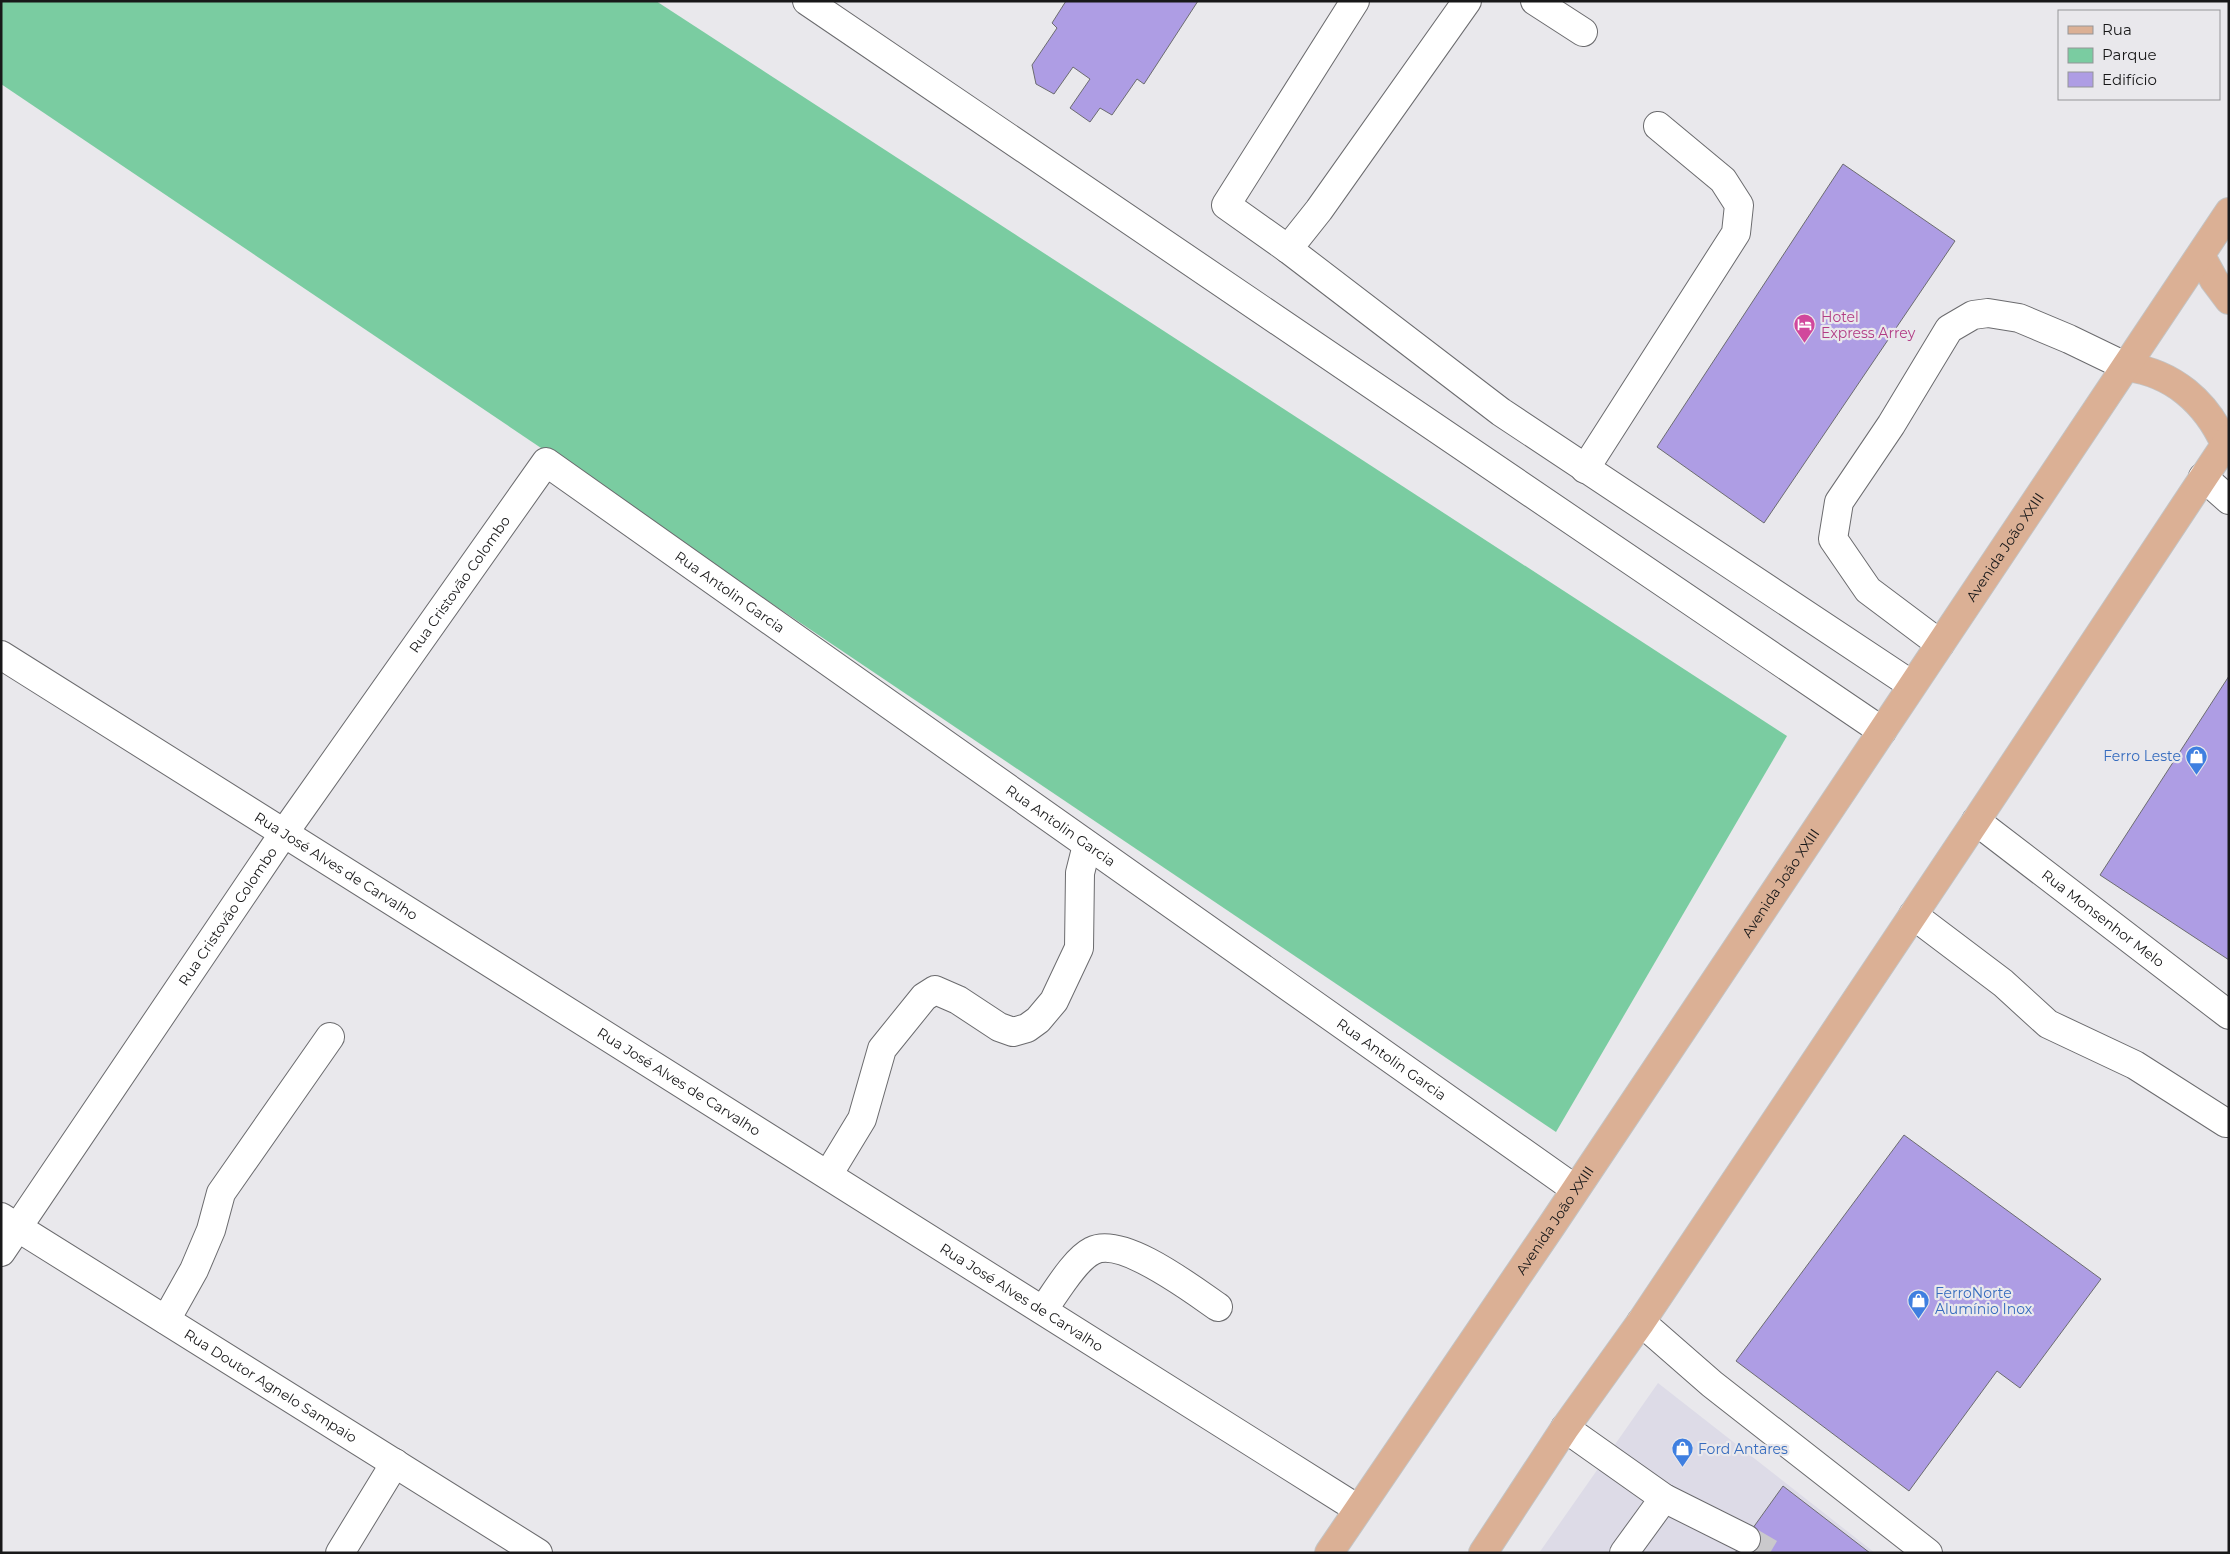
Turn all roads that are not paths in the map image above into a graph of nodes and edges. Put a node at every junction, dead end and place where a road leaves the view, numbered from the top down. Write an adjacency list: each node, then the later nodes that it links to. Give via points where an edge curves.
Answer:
1 (807, 1): 20 (street)
2 (1355, 1): 8 (street, via 1226,205)
3 (1467, 1): 8 (street)
4 (1535, 1): 5 (street)
5 (1583, 32)
6 (1658, 126): 14 (street, via 1723,180 1739,205 1736,234)
7 (2229, 212): 9 (main road, Avenida João XXIII)
8 (1288, 249): 14 (street, via 1501,412)
9 (2201, 256): 10 (main road); 11 (main road, Avenida João XXIII)
10 (2229, 300)
11 (2127, 367): 12 (main road, via 2164,377 2189,393 2207,411); 17 (main road, Avenida João XXIII); 17 (street, via 2019,318 1988,313 1974,315 1949,329 1891,425 1839,502 1833,539 1868,590)
12 (2227, 442): 15 (main road)
13 (546, 462): 22 (street, Rua Cristovão Colombo); 23 (street, Rua Antolin Garcia)
14 (1585, 469): 19 (street)
15 (2203, 477): 16 (street); 21 (main road)
16 (2229, 500)
17 (1940, 644): 19 (main road, Avenida João XXIII)
18 (1, 655): 22 (street, Rua José Alves de Carvalho)
19 (1912, 685): 20 (main road, Avenida João XXIII)
20 (1882, 731): 29 (main road, Avenida João XXIII)
21 (1976, 821): 24 (main road); 25 (street, Rua Monsenhor Melo)
22 (284, 833): 28 (street, Rua José Alves de Carvalho); 30 (street, Rua Cristovão Colombo)
23 (1087, 845): 28 (street, via 1080,873 1079,948 1054,1001 1027,1028 1013,1032 999,1028 935,990 924,997 882,1049 862,1119); 29 (street, Rua Antolin Garcia)
24 (1913, 915): 27 (street, via 2003,983 2048,1024 2135,1065); 35 (main road)
25 (2229, 1015)
26 (330, 1037): 34 (street, via 221,1193 208,1238)
27 (2226, 1123)
28 (828, 1175): 33 (street, Rua José Alves de Carvalho)
29 (1575, 1189): 39 (main road, Avenida João XXIII)
30 (9, 1223): 31 (street, Rua Cristovão Colombo); 34 (street, Rua Doutor Agnelo Sampaio)
31 (1, 1252)
32 (1218, 1307): 33 (street, via 1149,1260 1110,1248 1092,1250)
33 (1042, 1310): 39 (street, Rua José Alves de Carvalho)
34 (166, 1320): 37 (street, Rua Doutor Agnelo Sampaio)
35 (1641, 1322): 36 (main road); 46 (street, via 1712,1384)
36 (1565, 1428): 38 (street); 44 (main road)
37 (395, 1463): 41 (street); 42 (street, Rua Doutor Agnelo Sampaio)
38 (1664, 1498): 40 (street); 45 (street)
39 (1358, 1509): 43 (main road, Avenida João XXIII)
40 (1746, 1538)
41 (340, 1553)
42 (538, 1553)
43 (1329, 1553)
44 (1483, 1553)
45 (1624, 1553)
46 (1928, 1553)

